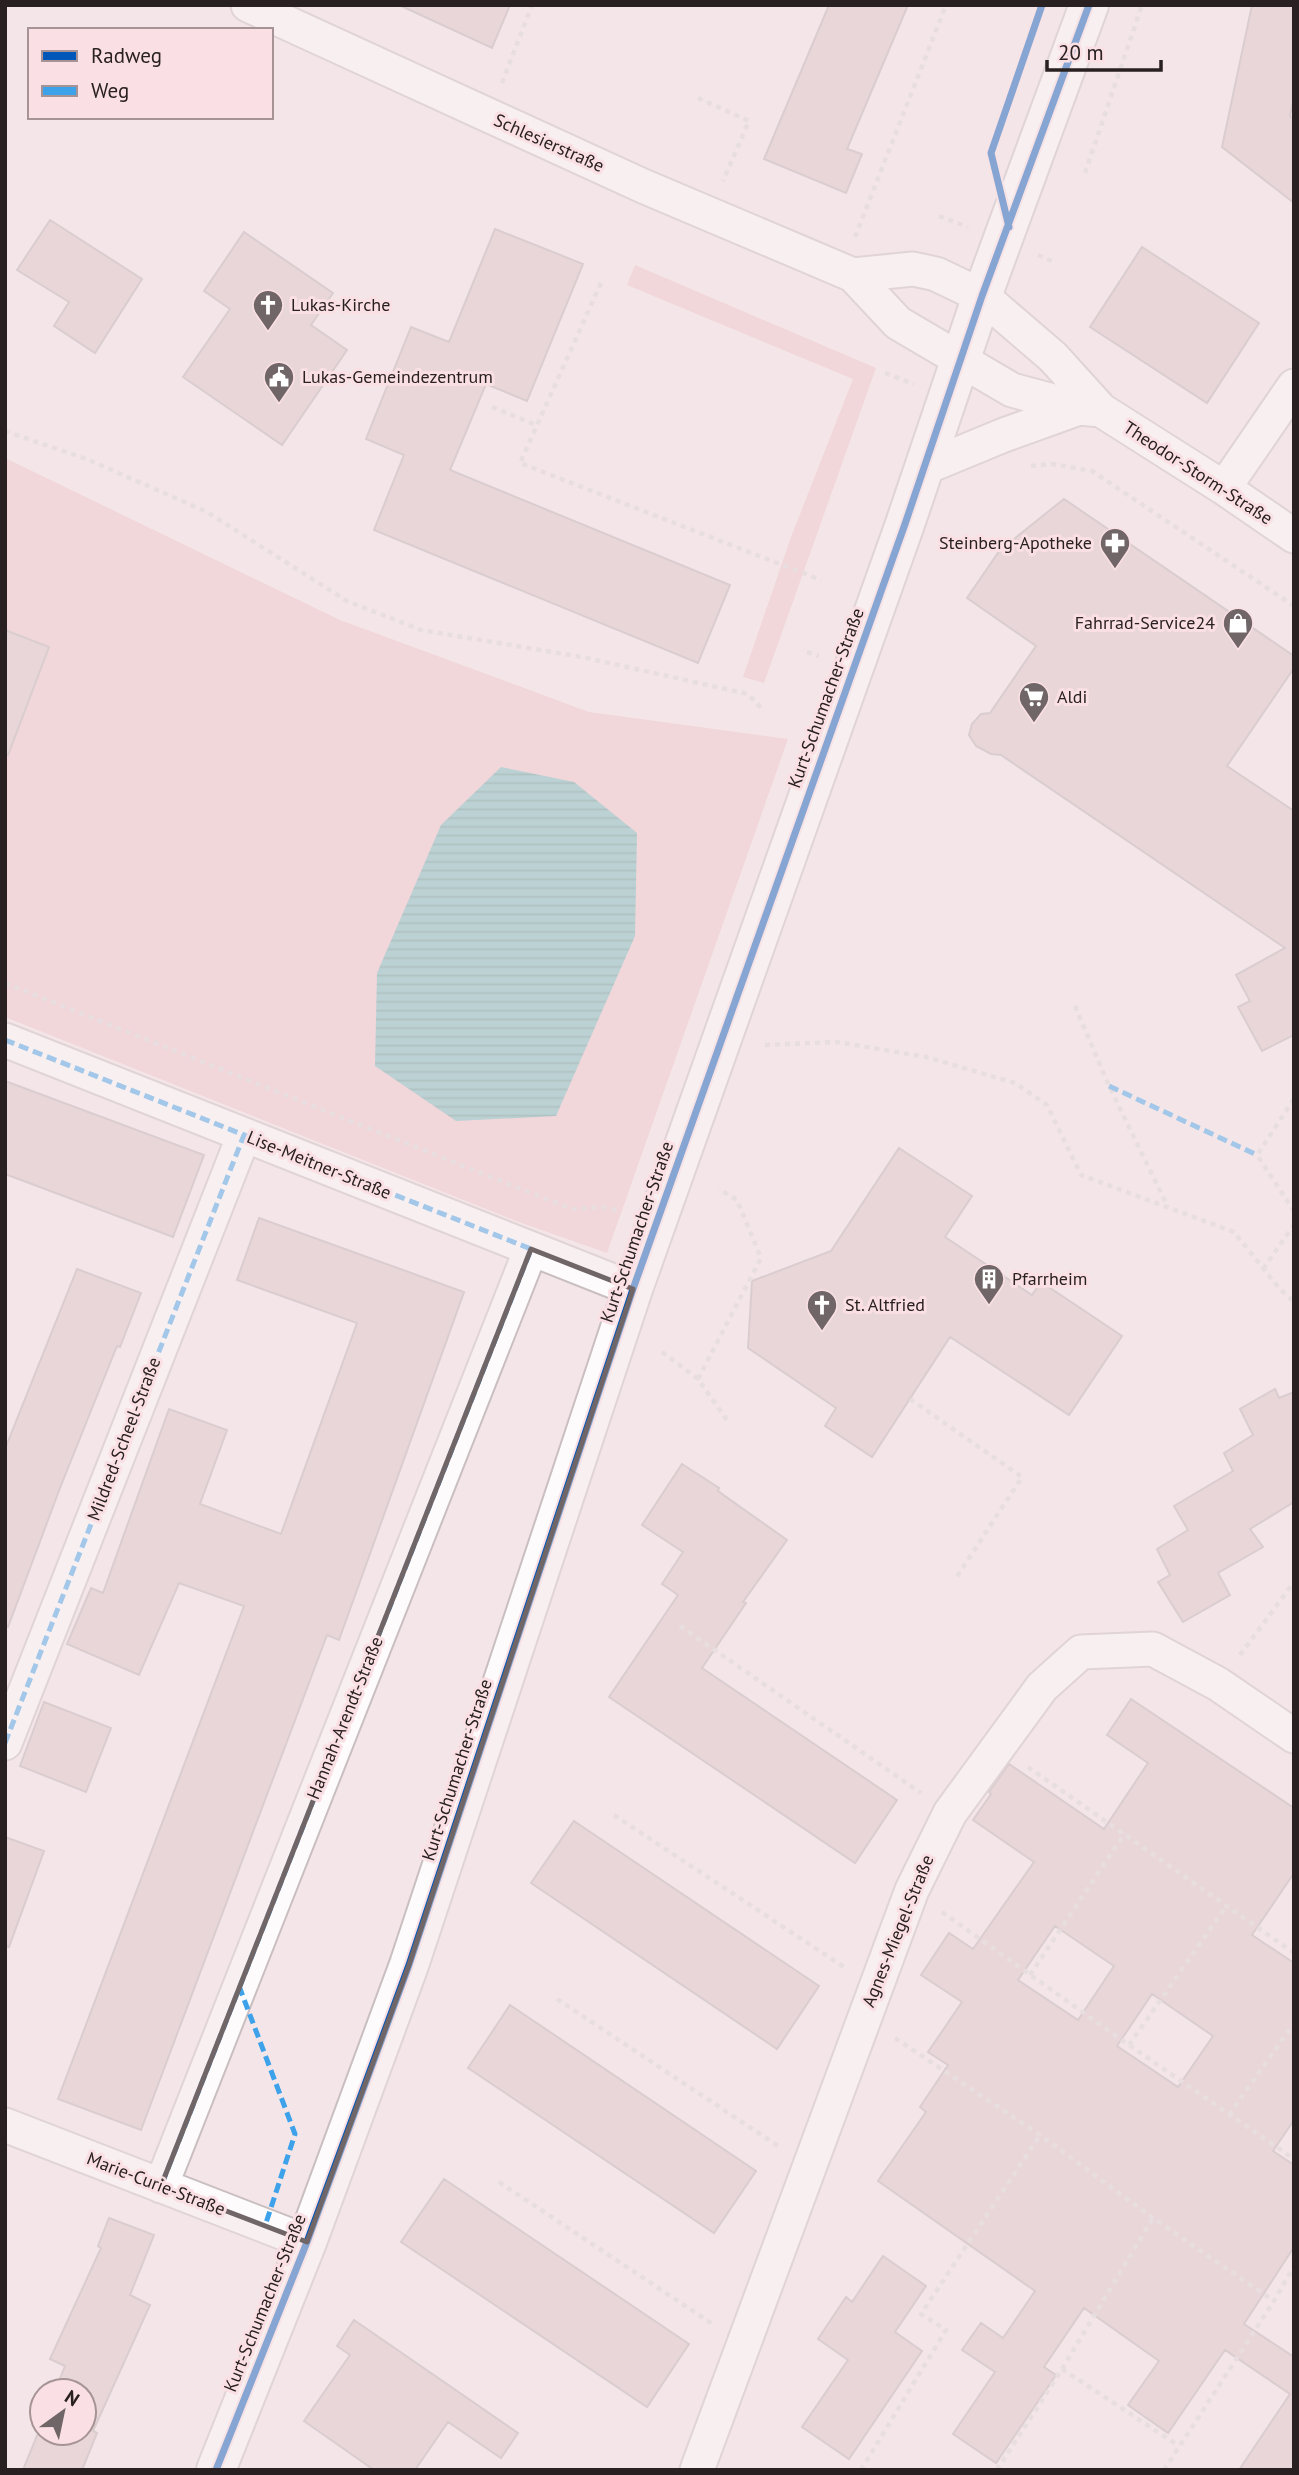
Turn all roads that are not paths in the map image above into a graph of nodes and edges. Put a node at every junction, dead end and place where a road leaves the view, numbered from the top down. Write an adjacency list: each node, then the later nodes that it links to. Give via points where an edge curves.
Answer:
1 (248, 5): 3 (street, Schlesierstraße)
2 (1089, 5): 5 (main road, Kurt-Schumacher-Straße)
3 (305, 17): 4 (street, Schlesierstraße, via 489,116)
4 (847, 273): 5 (street, Schlesierstraße, via 913,269 936,274); 6 (street, Schlesierstraße, via 898,323)
5 (982, 296): 6 (main road, Kurt-Schumacher-Straße); 8 (street, Theodor-Storm-Straße, via 1053,357)
6 (961, 359): 8 (street, Theodor-Storm-Straße, via 1012,390); 9 (main road, Kurt-Schumacher-Straße)
7 (1294, 386): 10 (street)
8 (1090, 409): 9 (street, via 1004,435); 10 (street, Theodor-Storm-Straße)
9 (923, 468): 15 (main road, Kurt-Schumacher-Straße)
10 (1224, 488): 11 (street, Theodor-Storm-Straße)
11 (1294, 536)
12 (5, 1040): 13 (street, Lise-Meitner-Straße)
13 (244, 1135): 14 (street, Lise-Meitner-Straße); 17 (street, Mildred-Scheel-Straße)
14 (531, 1249): 15 (street, Lise-Meitner-Straße); 19 (street, Hannah-Arendt-Straße)
15 (633, 1289): 20 (main road, Kurt-Schumacher-Straße, via 409,1965)
16 (1294, 1736): 22 (street, Agnes-Miegel-Straße, via 1153,1649 1081,1653 1042,1687 950,1813 912,1890)
17 (5, 1743)
18 (5, 2125): 19 (street, Marie-Curie-Straße)
19 (161, 2186): 20 (street, Marie-Curie-Straße)
20 (307, 2242): 21 (main road, Kurt-Schumacher-Straße)
21 (216, 2470)
22 (697, 2470)

